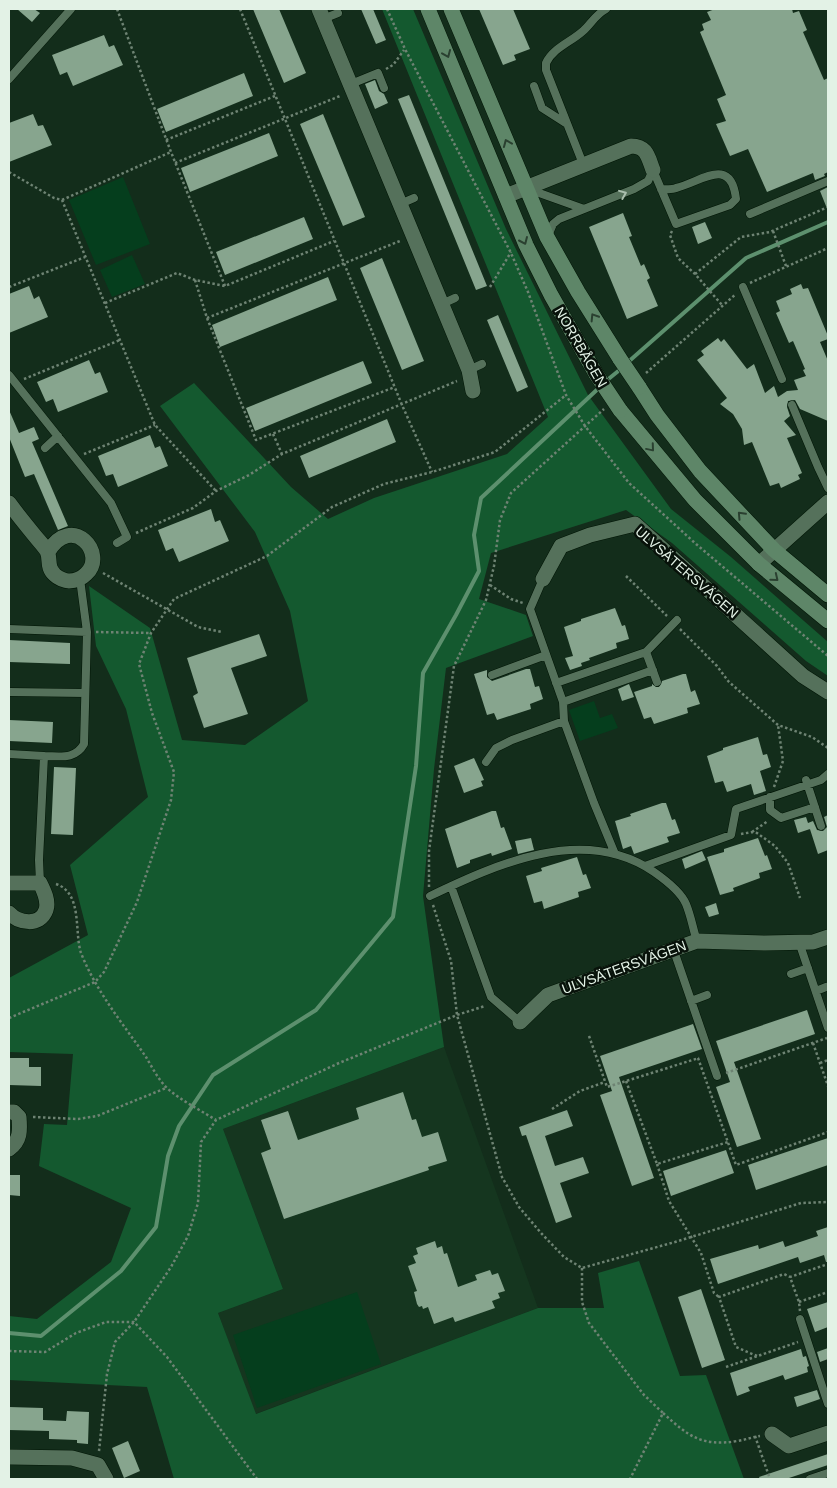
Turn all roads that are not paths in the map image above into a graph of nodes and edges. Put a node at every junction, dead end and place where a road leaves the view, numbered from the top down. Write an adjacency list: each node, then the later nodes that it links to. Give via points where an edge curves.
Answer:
1 (71, 9): 7 (lane)
2 (428, 9): 17 (street, NORRBÅGEN, one-way to 17)
3 (451, 9): 15 (street, NORRBÅGEN, one-way to 3)
4 (606, 9): 11 (lane, via 547,60 546,70)
5 (338, 13): 6 (lane)
6 (321, 14): 9 (street)
7 (9, 79)
8 (534, 86): 11 (lane, via 542,108)
9 (352, 87): 10 (lane, via 378,73); 24 (street, via 407,201 413,236 448,301 474,370)
10 (384, 88)
11 (567, 124): 12 (lane, via 578,141)
12 (583, 164): 13 (street, via 639,146 645,151); 15 (street)
13 (653, 170): 16 (lane); 18 (lane, one-way to 13, via 643,185)
14 (828, 181): 19 (lane)
15 (526, 188): 17 (street); 18 (lane); 20 (street, NORRBÅGEN)
16 (661, 189): 16 (lane, via 676,224 730,205 736,199 731,181 726,176 715,174 675,189)
17 (506, 196): 34 (street, NORRBÅGEN, one-way to 34, bridge, via 551,295 613,409)
18 (584, 209): 20 (lane, via 560,219)
19 (750, 214)
20 (547, 237): 32 (street, NORRBÅGEN, one-way to 20, bridge, via 700,470 657,415 642,381 620,359)
21 (743, 287): 23 (lane)
22 (9, 376): 26 (lane)
23 (782, 379)
24 (473, 392)
25 (792, 405): 28 (lane)
26 (58, 436): 27 (lane); 31 (lane, via 110,503 127,537)
27 (45, 448)
28 (828, 488)
29 (828, 502): 32 (street)
30 (9, 503): 33 (street)
31 (116, 542)
32 (774, 550): 34 (street); 37 (street, NORRBÅGEN)
33 (48, 552): 35 (street, via 48,565 55,576 67,581); 35 (street, via 54,541 66,535 85,537 94,557 90,570)
34 (758, 564): 38 (street, NORRBÅGEN, one-way to 38)
35 (80, 579): 41 (lane)
36 (543, 579): 43 (lane, via 530,609); 49 (street, ULVSÄTERSVÄGEN, via 561,546 635,524 804,676)
37 (828, 595)
38 (828, 621)
39 (676, 622): 42 (lane)
40 (9, 629): 41 (lane)
41 (87, 632): 50 (lane)
42 (646, 652): 44 (lane); 47 (lane)
43 (546, 655): 45 (lane); 47 (lane)
44 (653, 670): 46 (lane); 51 (lane)
45 (492, 675)
46 (657, 682)
47 (556, 683): 51 (lane)
48 (9, 692): 50 (lane)
49 (828, 692)
50 (85, 693): 54 (lane, via 84,744 80,752 71,756)
51 (563, 702): 52 (lane)
52 (564, 721): 55 (lane, via 496,748); 61 (lane)
53 (9, 754): 54 (lane)
54 (44, 756): 64 (lane)
55 (486, 762)
56 (828, 774): 57 (lane, via 821,780)
57 (807, 782): 58 (lane); 59 (lane)
58 (770, 797): 59 (lane, via 770,810 781,818); 62 (lane, via 736,809 731,835)
59 (815, 807): 60 (lane)
60 (821, 826)
61 (615, 854): 62 (lane); 65 (lane, via 590,849 551,851 477,874)
62 (646, 866): 69 (lane, via 666,880 685,902)
63 (9, 883): 64 (street)
64 (40, 883): 67 (street, via 46,895 46,911 40,918 22,922)
65 (451, 886): 66 (lane); 80 (lane, via 491,997)
66 (430, 896)
67 (9, 913)
68 (828, 937): 70 (street, ULVSÄTERSVÄGEN, via 814,942)
69 (697, 941): 70 (street, ULVSÄTERSVÄGEN); 71 (street, ULVSÄTERSVÄGEN)
70 (799, 942): 72 (lane)
71 (673, 948): 74 (lane); 80 (street, ULVSÄTERSVÄGEN, via 548,995)
72 (808, 968): 73 (lane); 77 (lane)
73 (791, 974)
74 (685, 983): 75 (lane); 79 (lane)
75 (676, 986)
76 (826, 987): 77 (lane)
77 (816, 991): 81 (lane)
78 (707, 995): 79 (lane)
79 (691, 1001): 82 (lane)
80 (520, 1022)
81 (828, 1028)
82 (717, 1076)
83 (14, 1114): 84 (street, via 20,1134)
84 (9, 1149)
85 (800, 1320): 86 (lane)
86 (826, 1405)
87 (828, 1433): 88 (street, via 788,1446)
88 (772, 1434)
89 (9, 1457): 91 (street, via 72,1458 98,1465)
90 (828, 1473): 92 (lane)
91 (106, 1479)
92 (810, 1479)

